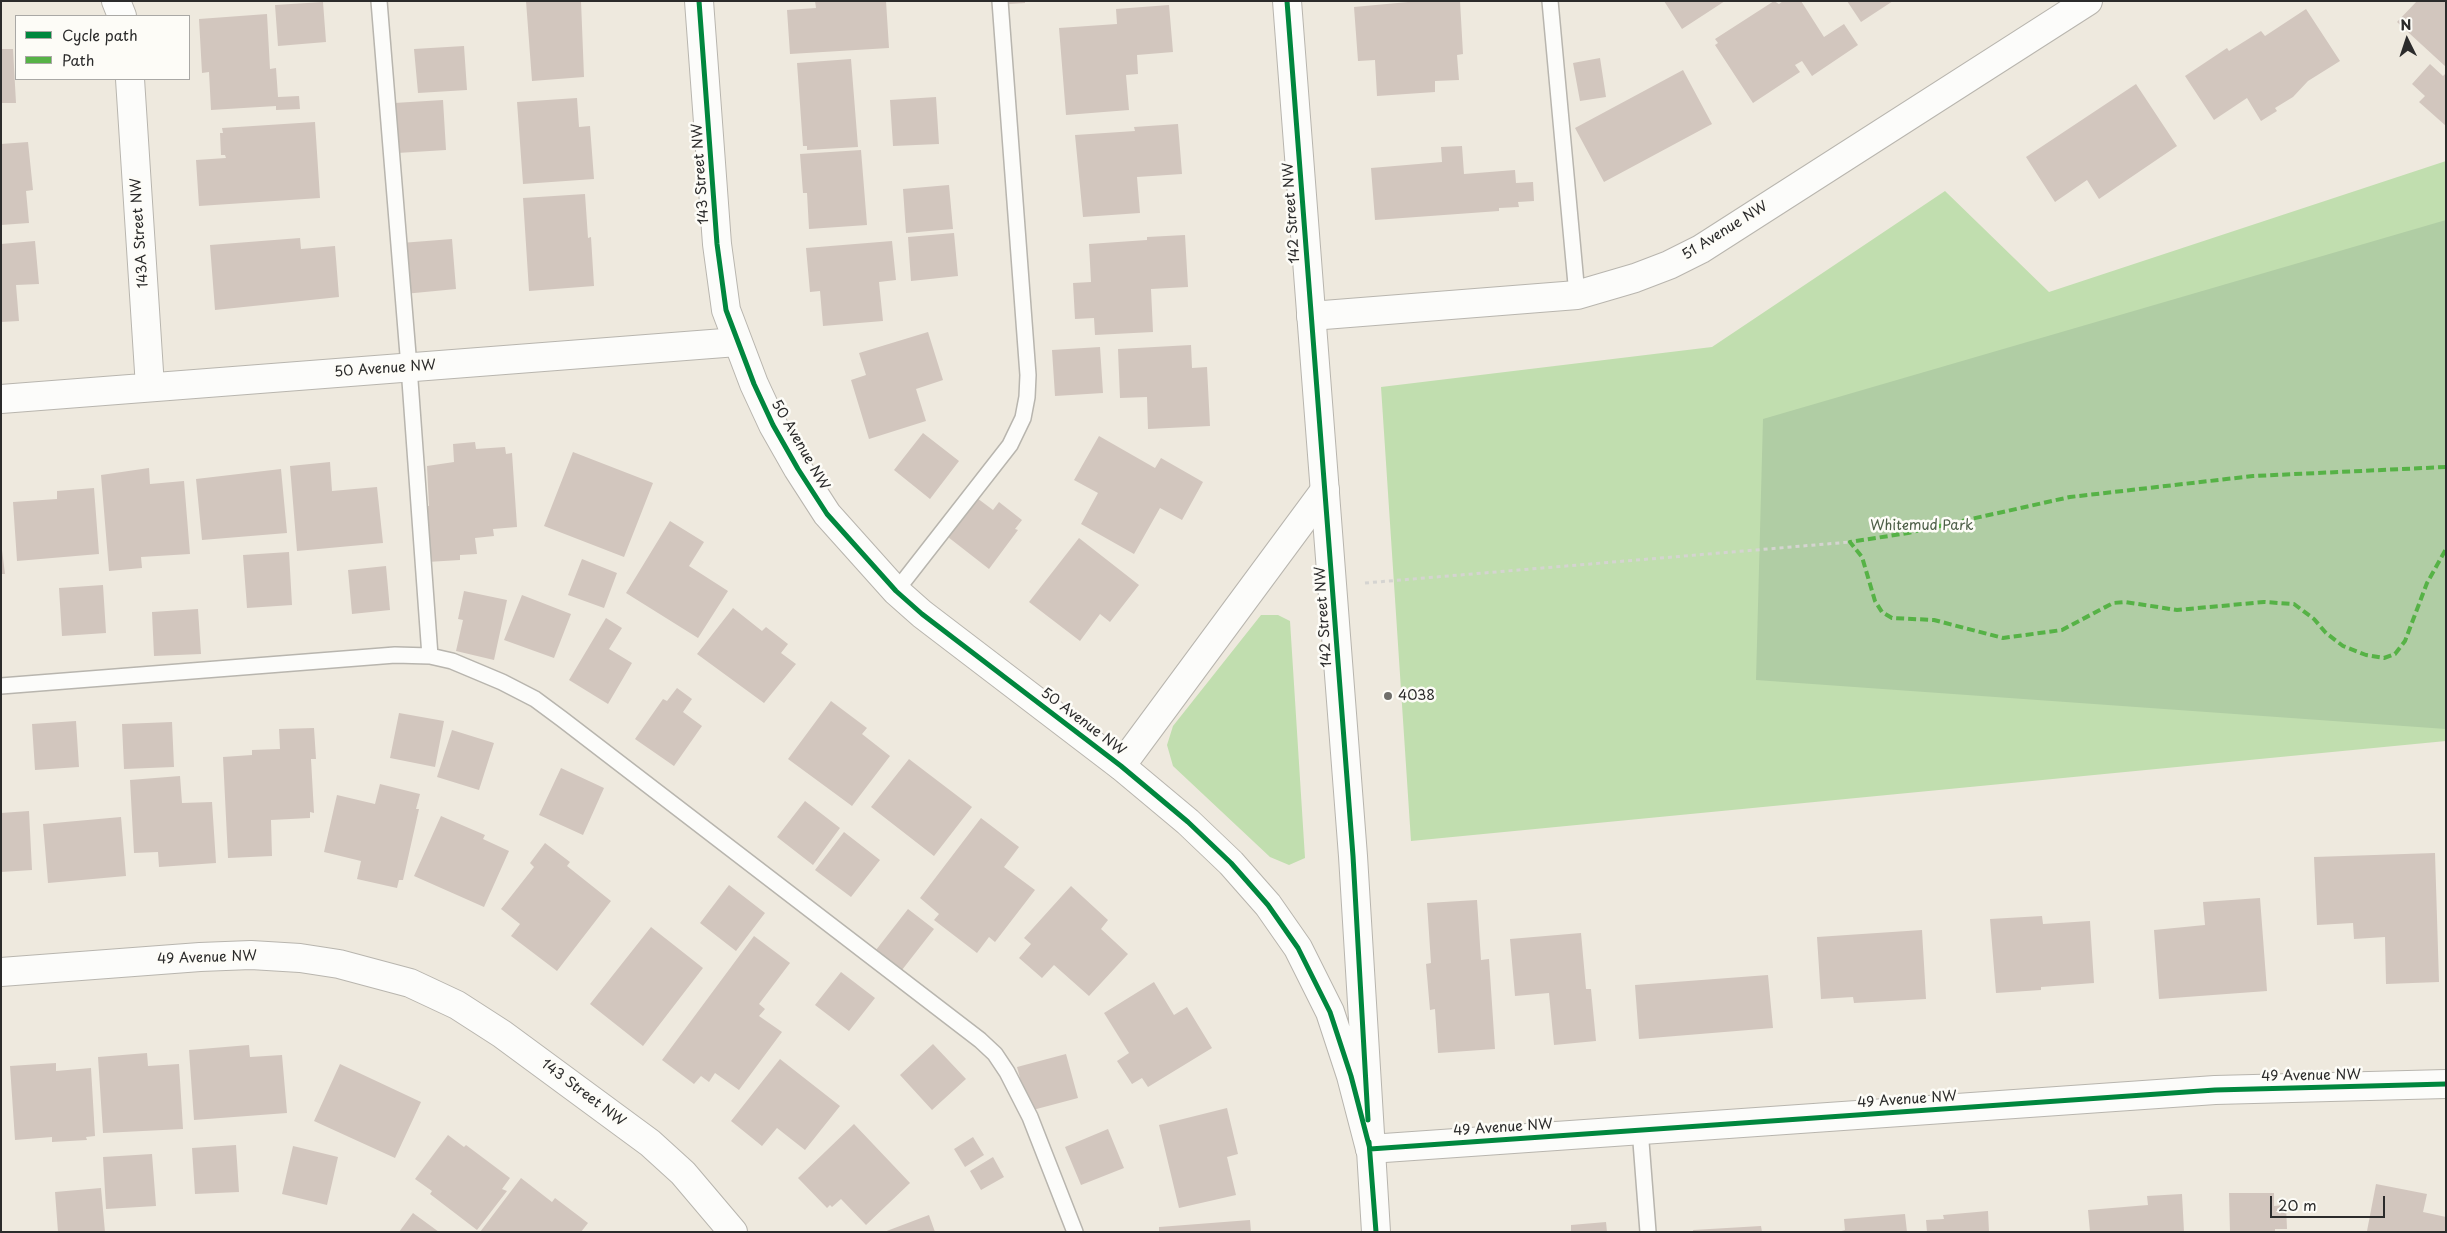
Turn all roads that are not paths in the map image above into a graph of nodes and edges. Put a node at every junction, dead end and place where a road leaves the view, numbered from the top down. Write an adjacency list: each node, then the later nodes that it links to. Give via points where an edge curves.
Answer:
1 (116, 1): 8 (street)
2 (378, 1): 13 (lane)
3 (699, 1): 12 (street, 143 Street NW, via 720,277 726,310)
4 (1000, 1): 17 (lane, via 1028,375 1025,411 1010,445)
5 (1287, 1): 11 (street, 142 Street NW)
6 (2088, 1): 10 (street, 51 Avenue NW, via 1701,249 1635,278)
7 (1551, 2): 10 (lane)
8 (122, 15)
9 (130, 80): 14 (street, 143A Street NW)
10 (1577, 295): 11 (street, 51 Avenue NW)
11 (1311, 316): 16 (street, 142 Street NW)
12 (737, 342): 13 (street, 50 Avenue NW); 17 (street, 50 Avenue NW, via 773,425 827,514)
13 (409, 367): 14 (street, 50 Avenue NW); 18 (lane)
14 (150, 387): 15 (street, 50 Avenue NW)
15 (1, 399)
16 (1325, 490): 20 (street); 25 (street, 142 Street NW, via 1352,847)
17 (896, 591): 20 (street, 50 Avenue NW)
18 (430, 656): 19 (lane, via 395,655); 27 (lane, via 470,668 535,699 980,1040 995,1054 1018,1093)
19 (1, 686)
20 (1121, 766): 25 (street, 50 Avenue NW, via 1231,863 1268,905 1298,948 1330,1012)
21 (1, 972): 22 (street, 49 Avenue NW, via 251,955 339,964)
22 (410, 983): 26 (street, 143 Street NW, via 457,1004 502,1034 650,1144 683,1173)
23 (2446, 1084): 24 (street, 49 Avenue NW, via 2215,1090)
24 (1640, 1129): 25 (street, 49 Avenue NW); 29 (lane)
25 (1370, 1149): 28 (street, 142 Street NW)
26 (733, 1232)
27 (1075, 1232)
28 (1376, 1232)
29 (1648, 1232)

